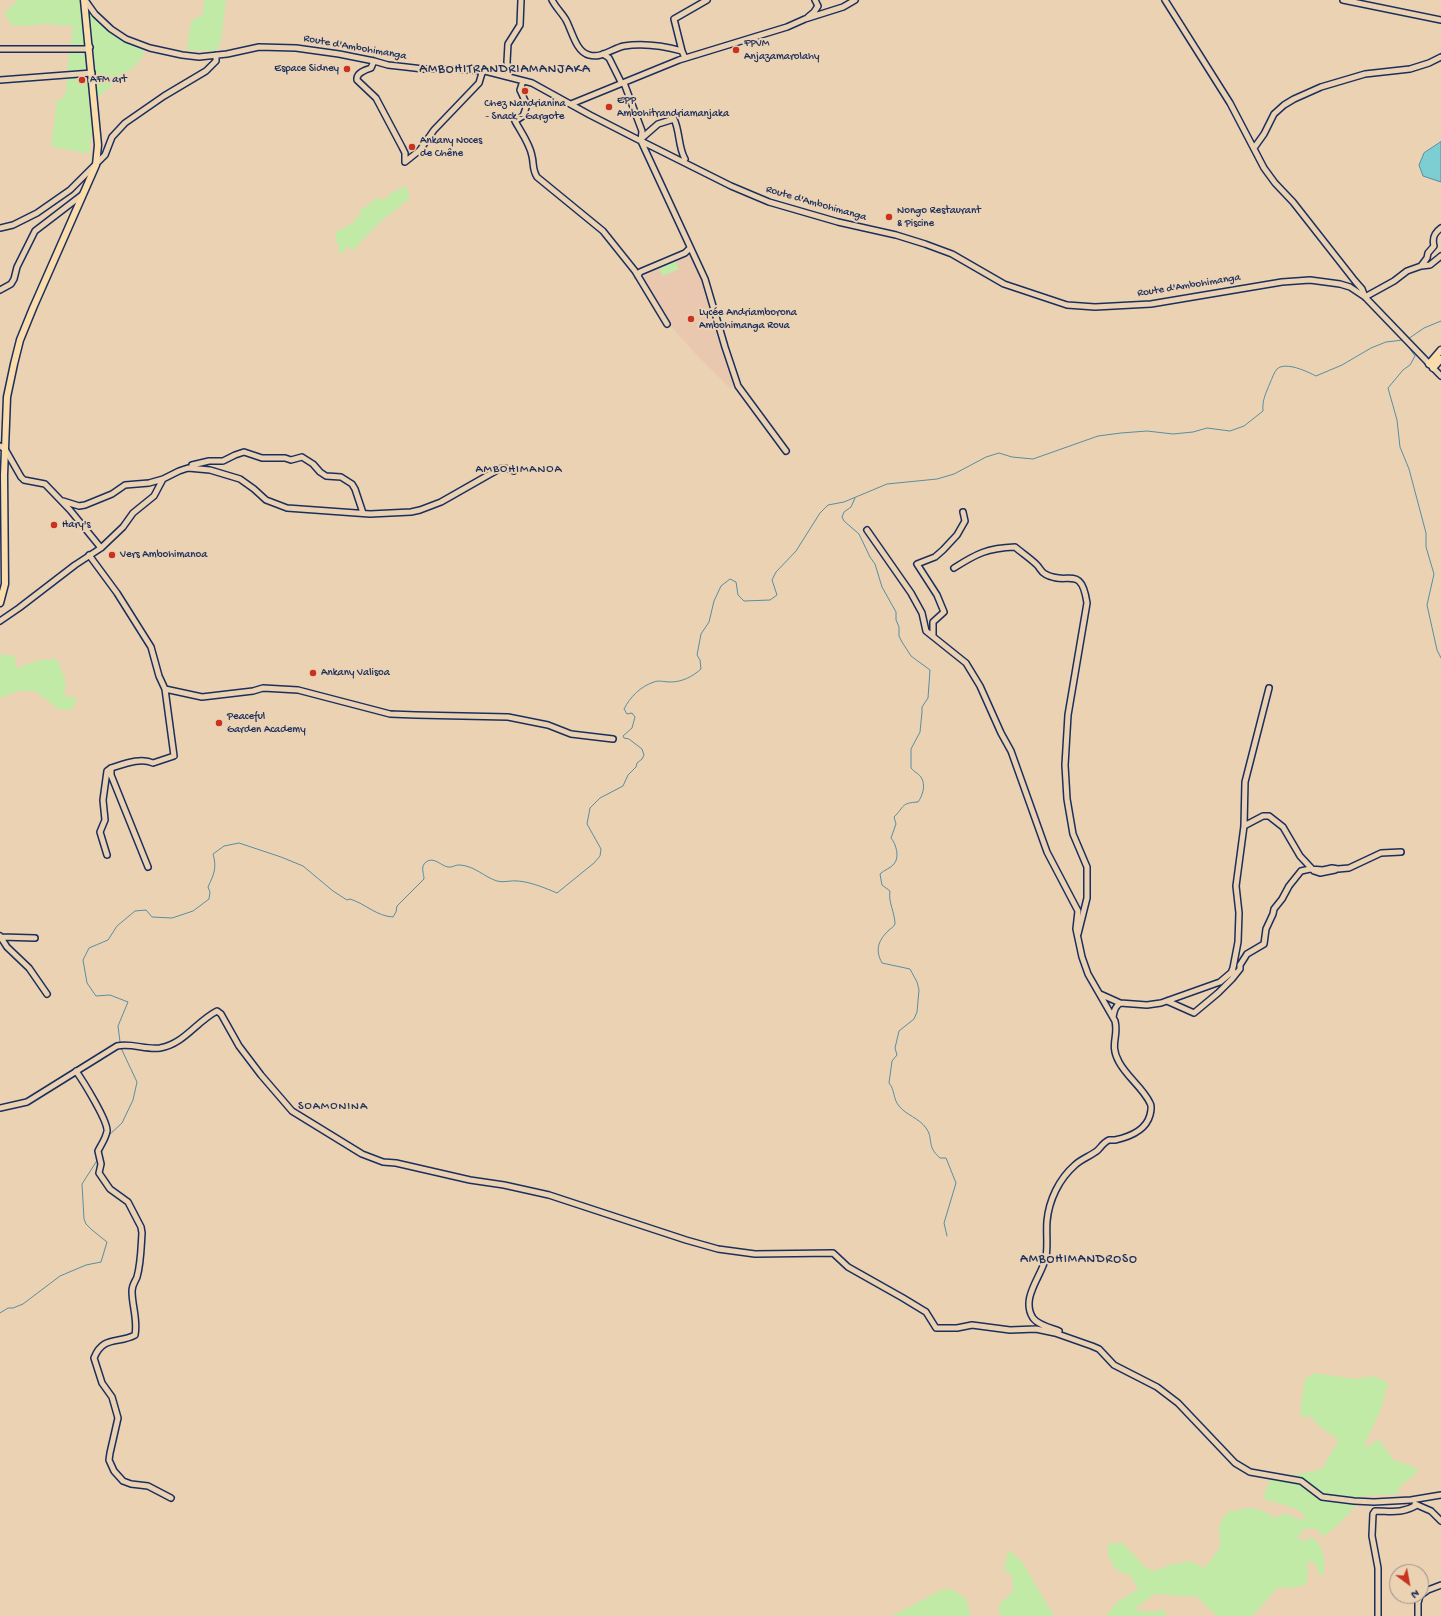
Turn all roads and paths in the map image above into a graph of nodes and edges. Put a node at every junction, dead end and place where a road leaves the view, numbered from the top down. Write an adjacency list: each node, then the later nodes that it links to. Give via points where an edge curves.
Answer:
1 (85, 0): 11 (main road); 15 (street, Route d'Ambohimanga, via 95,14 126,39 150,48 182,55)
2 (521, 0): 21 (street, via 520,25 508,44)
3 (552, 0): 14 (street, via 583,51 590,56)
4 (707, 0): 13 (street, via 674,19)
5 (815, 0): 9 (street, via 818,6)
6 (855, 0): 9 (street, via 843,7)
7 (1165, 0): 27 (street, via 1230,103)
8 (1343, 0): 10 (street)
9 (805, 19): 17 (street, via 787,27)
10 (1441, 20)
11 (90, 47): 12 (street); 20 (main road)
12 (0, 49)
13 (682, 51): 14 (street, via 656,45 636,45 614,48); 17 (street)
14 (603, 54): 24 (street, via 609,58 621,82)
15 (216, 55): 18 (street, Route d'Ambohimanga, via 272,47 296,48); 29 (street, via 216,61 206,71 126,123 112,137 105,155)
16 (1441, 57): 27 (street, via 1410,68 1364,74 1321,87 1294,99 1274,114)
17 (684, 58): 24 (street)
18 (374, 61): 19 (street, Route d'Ambohimanga, via 406,68); 19 (street, via 371,68 357,76 357,80 376,98 405,153 406,162 420,150 434,130 479,83)
19 (485, 71): 21 (street, Route d'Ambohimanga)
20 (92, 73): 22 (street); 29 (main road, via 98,145)
21 (509, 77): 23 (street, Route d'Ambohimanga)
22 (0, 80)
23 (524, 81): 25 (street, Route d'Ambohimanga); 36 (street, via 520,90 527,105 523,116 515,121 532,156 533,172 603,231)
24 (624, 83): 25 (street); 26 (street, via 642,131)
25 (571, 104): 26 (street, Route d'Ambohimanga)
26 (641, 140): 28 (street, via 658,124 674,119 681,152); 33 (street); 38 (street, Route d'Ambohimanga, via 731,186 769,202 925,244 952,254 1008,286 1067,306 1151,304 1282,282 1310,280 1340,284)
27 (1254, 148): 38 (street, via 1275,183 1359,285)
28 (685, 159)
29 (96, 165): 30 (main road); 31 (street, via 70,190 38,213)
30 (83, 195): 37 (street, via 35,231 17,267 14,279 11,284); 44 (main road, via 20,340 7,397)
31 (0, 228)
32 (1441, 228): 35 (street, via 1433,236 1434,246)
33 (690, 248): 36 (street, via 640,272); 45 (street, via 705,279 738,386)
34 (1441, 256): 35 (street, via 1430,265)
35 (1421, 266): 38 (street, via 1407,271)
36 (638, 276): 39 (street)
37 (0, 290)
38 (1365, 297): 42 (street, Route d'Ambohimanga)
39 (667, 324)
40 (1441, 350): 42 (main road)
41 (1441, 359): 42 (main road)
42 (1431, 366): 43 (street, Route d'Ambohimanga)
43 (1441, 376)
44 (2, 448): 49 (street, via 21,478 45,484); 56 (main road, via 5,584)
45 (786, 451)
46 (192, 465): 51 (street, via 223,461 244,452 262,458 302,458 326,476 341,477 352,484)
47 (514, 471): 51 (street, via 499,469 441,502 420,510 385,514)
48 (164, 479): 49 (street, via 125,485 112,494 85,505 79,506); 51 (street, via 188,468 210,470 240,479 266,500 287,508); 53 (street, via 154,496)
49 (60, 499): 53 (street)
50 (962, 512): 58 (street, via 965,521 958,535 935,557 917,564 937,595 944,612 933,622)
51 (363, 513)
52 (867, 530): 58 (street, via 911,593 922,613 926,631)
53 (100, 548): 54 (street)
54 (89, 555): 57 (street); 60 (street, via 117,593 148,643)
55 (954, 568): 68 (street, via 975,554 1014,547 1046,575 1057,578 1071,577 1080,582 1085,590 1087,603 1068,715 1065,765 1073,834 1087,867 1087,898)
56 (0, 603)
57 (0, 621)
58 (933, 635): 68 (street, via 966,663 1011,750 1047,852 1078,911)
59 (1269, 688): 63 (street, via 1245,782)
60 (164, 689): 61 (street, via 202,697 263,688 298,690 390,714 508,717 548,725 571,734); 62 (street, via 174,756 153,763 143,760)
61 (613, 739)
62 (111, 768): 65 (street, via 107,772 105,782 105,820 100,832); 66 (street, via 111,775)
63 (1244, 826): 67 (street, via 1263,816 1269,816 1283,826 1300,856); 72 (street, via 1236,886 1239,913 1238,942)
64 (1401, 852): 67 (street, via 1381,853 1349,868 1320,873)
65 (107, 855)
66 (148, 867)
67 (1312, 869): 71 (street, via 1298,874 1274,909 1266,929 1264,944 1247,954)
68 (1078, 935): 74 (street, via 1088,974)
69 (0, 936): 70 (street); 73 (street, via 7,947 29,968)
70 (35, 938)
71 (1240, 965): 72 (street); 75 (street, via 1232,979 1194,1013)
72 (1231, 973): 75 (street, via 1220,982)
73 (47, 994)
74 (1100, 994): 76 (street); 77 (street)
75 (1167, 1002): 76 (street, via 1147,1005)
76 (1120, 1003): 77 (street)
77 (1113, 1017): 80 (street, via 1117,1027 1113,1045 1119,1063 1151,1103 1150,1116 1137,1132 1109,1140 1075,1164 1054,1192 1047,1221 1046,1258 1033,1288 1030,1309 1032,1317 1038,1323 1060,1332)
78 (76, 1071): 79 (street, via 27,1102); 80 (street, via 117,1046 170,1046 217,1011 239,1046 288,1107 362,1154 383,1162 549,1195 708,1247 755,1254 833,1253 848,1268 918,1306 938,1328 972,1325 1010,1330 1036,1329); 82 (street, via 107,1127 98,1153 101,1164 98,1173 110,1189 128,1202 142,1233 137,1276 132,1291 137,1321 135,1335 108,1342 94,1358 102,1384 118,1413 109,1460 114,1472 123,1481 148,1486)
79 (0, 1108)
80 (1064, 1337): 83 (street, via 1099,1349 1114,1365 1163,1391 1192,1417 1235,1463 1250,1472 1301,1481 1322,1497 1374,1502)
81 (1441, 1494): 83 (street)
82 (171, 1498)
83 (1411, 1500): 84 (street)
84 (1417, 1505): 85 (street, via 1431,1511); 89 (street, via 1408,1510 1375,1511 1373,1514 1372,1536 1378,1568)
85 (1441, 1521)
86 (1441, 1585): 87 (street)
87 (1429, 1591)
88 (1418, 1604): 90 (street)
89 (1378, 1616)
90 (1418, 1616)

